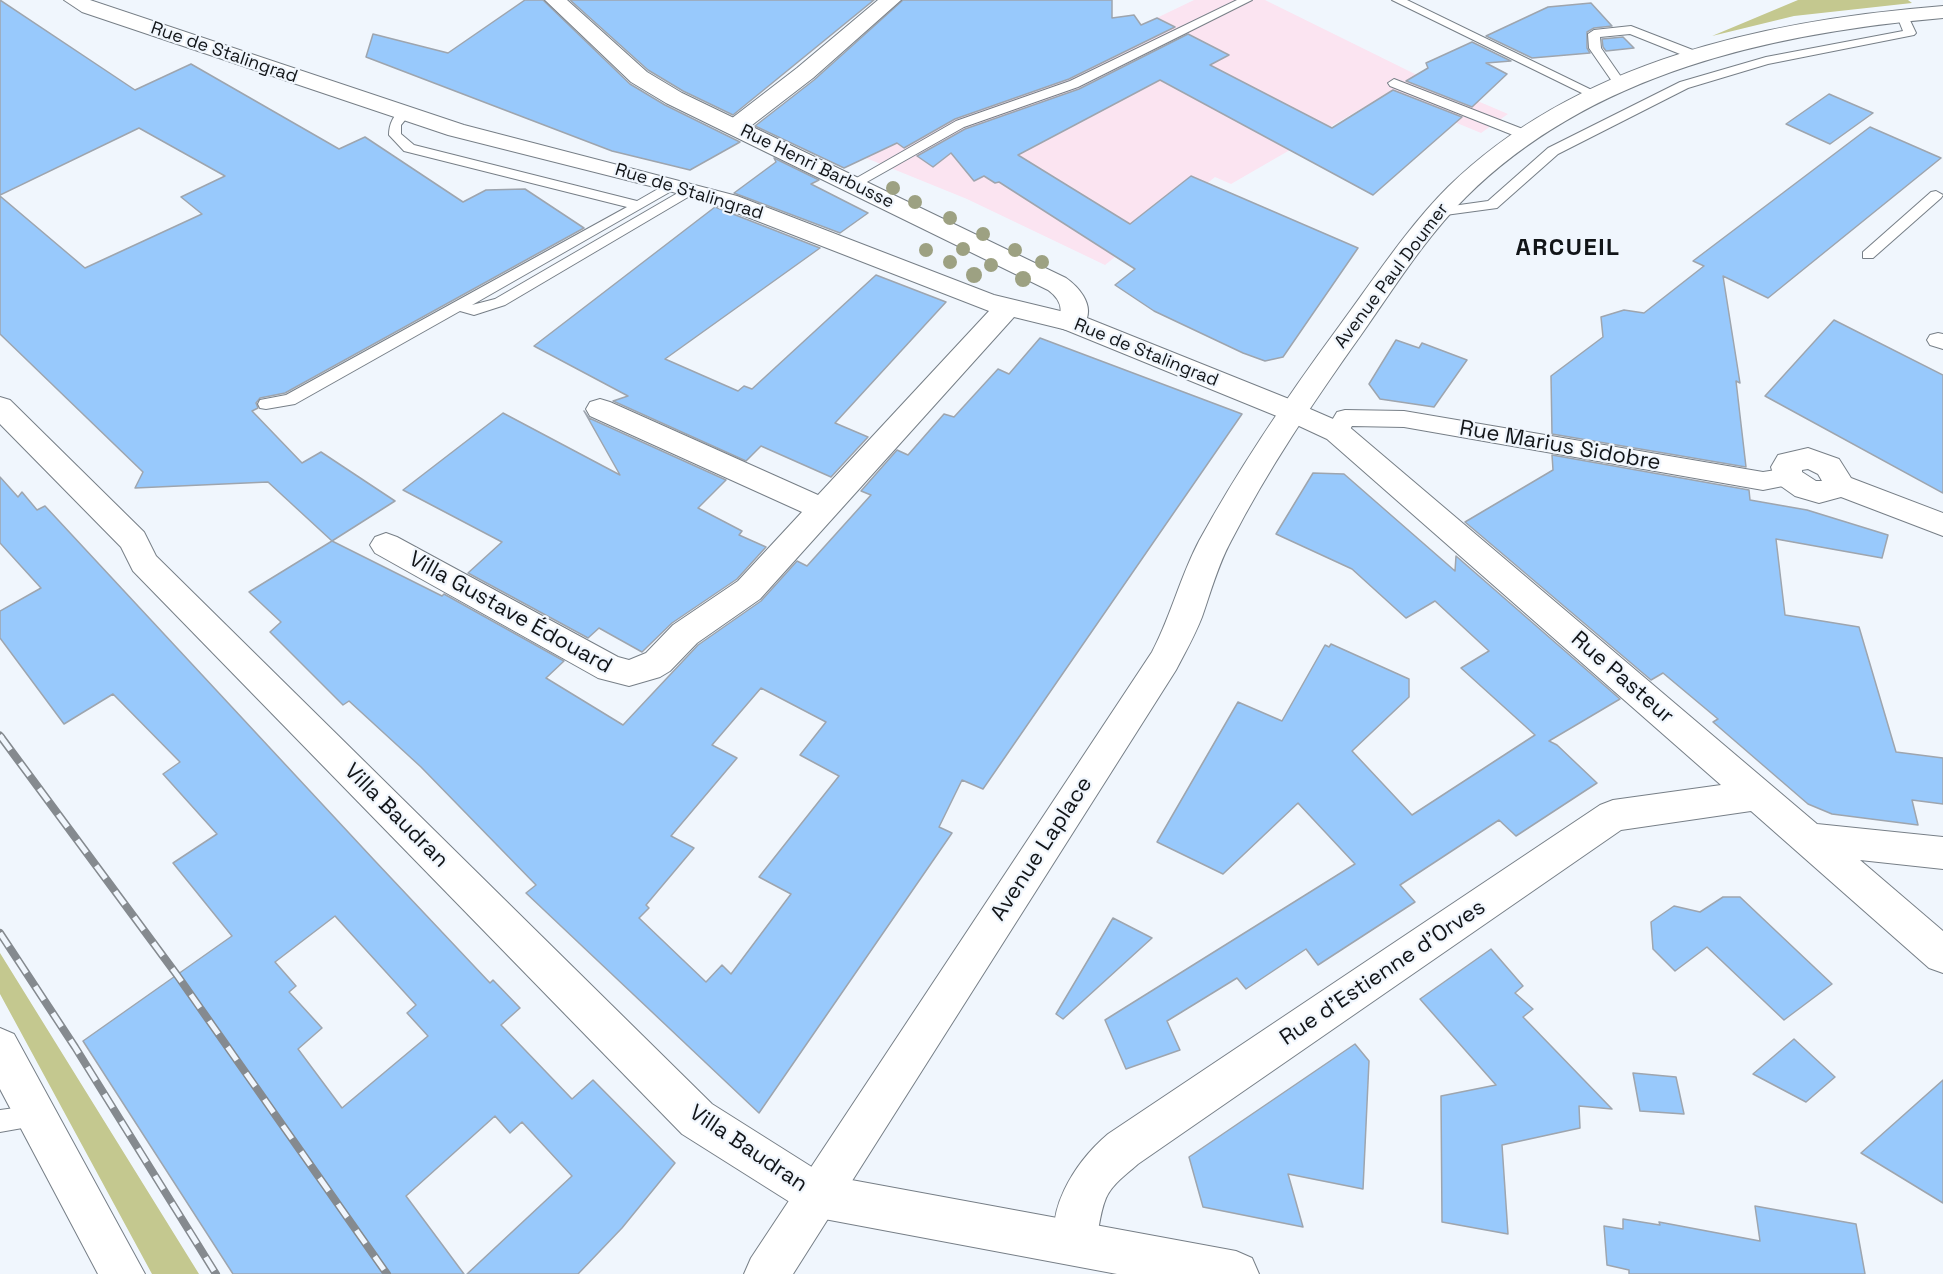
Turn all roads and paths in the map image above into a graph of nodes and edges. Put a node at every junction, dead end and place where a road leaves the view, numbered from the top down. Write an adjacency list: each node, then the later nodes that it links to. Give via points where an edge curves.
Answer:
1 (74, 0): 12 (street, Rue de Stalingrad)
2 (555, 0): 13 (street, Rue Henri Barbusse, via 639,77)
3 (891, 0): 13 (street)
4 (1246, 0): 15 (lane, via 1074,84 960,124)
5 (1398, 0): 11 (lane)
6 (1938, 7): 7 (street, Avenue Paul Doumer)
7 (1903, 16): 8 (street, Avenue Paul Doumer, via 1783,33); 19 (lane, via 1910,33 1766,61 1674,90 1553,151 1492,205)
8 (1694, 55): 10 (street, Avenue Paul Doumer); 10 (lane, via 1631,30 1594,34 1595,48)
9 (1394, 83): 14 (lane)
10 (1620, 84): 11 (street, Avenue Paul Doumer)
11 (1596, 95): 14 (street, Avenue Paul Doumer)
12 (404, 114): 16 (street, Rue de Stalingrad); 18 (lane, via 395,125 395,135 409,148)
13 (735, 127): 15 (street, Rue Henri Barbusse)
14 (1527, 136): 19 (street, Avenue Paul Doumer, via 1472,178)
15 (854, 184): 23 (street, Rue Henri Barbusse, via 1057,284 1073,300 1075,315)
16 (684, 187): 18 (lane); 21 (lane, via 500,302 474,310); 22 (street, Rue de Stalingrad)
17 (1936, 195): 20 (lane)
18 (639, 206): 24 (lane, via 290,400)
19 (1438, 212): 27 (street, Avenue Paul Doumer, via 1357,319)
20 (1868, 255)
21 (450, 302)
22 (1006, 309): 23 (street, Rue de Stalingrad); 30 (street, Villa Gustave Édouard)
23 (1071, 322): 27 (street, Rue de Stalingrad)
24 (266, 404)
25 (0, 407): 39 (street, Villa Baudran, via 133,540 144,563 697,1119)
26 (600, 410): 30 (street)
27 (1294, 412): 28 (street, Rue Pasteur); 39 (street, Avenue Laplace, via 1214,542 1164,661)
28 (1337, 432): 29 (street, Rue Marius Sidobre, via 1345,418 1404,419 1763,481); 33 (street, Rue Pasteur)
29 (1789, 477): 31 (street, Rue Marius Sidobre, via 1815,491 1829,491 1837,484)
30 (825, 510): 32 (street, Villa Gustave Édouard, via 749,590 685,634 658,662 629,673 609,669)
31 (1943, 525)
32 (386, 544)
33 (1758, 795): 34 (street, Rue Pasteur); 40 (street, Rue d'Estienne d'Orves, via 1613,816 1105,1164 1093,1175 1085,1192)
34 (1809, 839): 35 (street); 36 (street, Rue Pasteur)
35 (1943, 853)
36 (1943, 955)
37 (0, 1048): 38 (street)
38 (18, 1118): 41 (street)
39 (819, 1196): 40 (street); 42 (street, Avenue Laplace)
40 (1075, 1242): 43 (street)
41 (122, 1274)
42 (767, 1274)
43 (1236, 1274)

